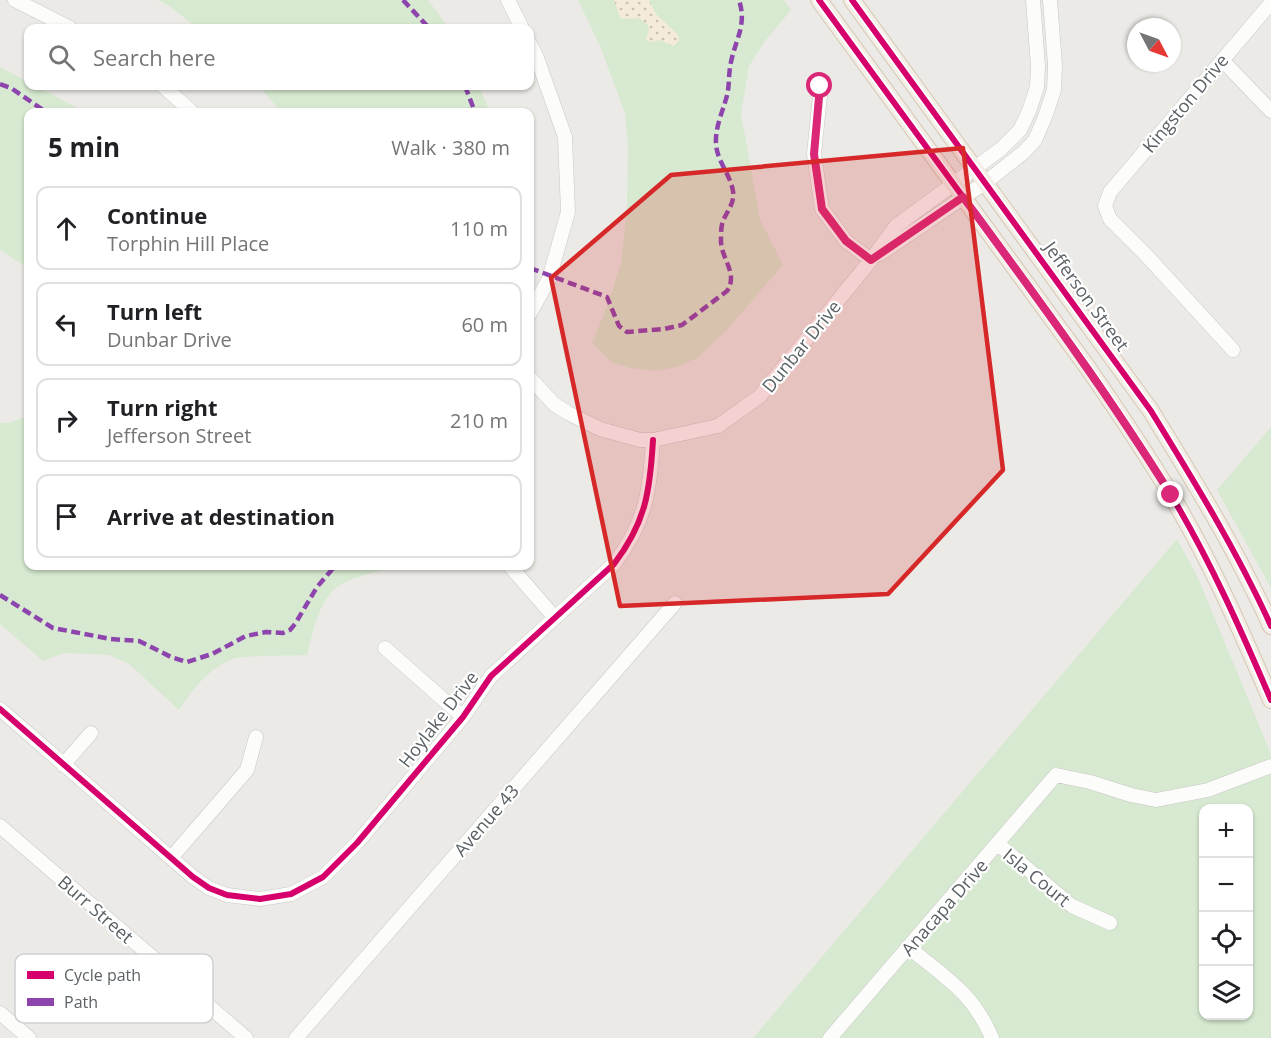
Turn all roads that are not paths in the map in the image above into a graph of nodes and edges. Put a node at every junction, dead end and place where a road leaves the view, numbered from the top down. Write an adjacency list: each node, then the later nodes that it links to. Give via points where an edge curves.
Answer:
1 (15, 0): 8 (street)
2 (508, 0): 9 (street)
3 (819, 0): 16 (main road, Jefferson Street)
4 (852, 0): 16 (main road, Jefferson Street)
5 (1033, 0): 16 (street, via 1038,66 1037,87 1029,111 1012,140)
6 (1050, 0): 16 (street, via 1054,90 1035,140 1024,152)
7 (1271, 3): 11 (street, Kingston Drive)
8 (62, 24)
9 (520, 24)
10 (534, 55): 18 (street, via 565,137 568,212 549,279)
11 (1222, 60): 15 (street); 19 (street, Kingston Drive, via 1110,192 1106,206 1110,219)
12 (820, 86): 17 (street, via 814,154 822,209 846,241)
13 (167, 90): 14 (street)
14 (188, 108)
15 (1271, 111)
16 (969, 183): 17 (street, Dunbar Drive, via 896,226); 25 (main road, Jefferson Street, via 1151,411 1191,475); 27 (main road, Jefferson Street, via 1171,495 1208,561)
17 (871, 260): 21 (street, Dunbar Drive, via 760,396 718,426)
18 (534, 306)
19 (1233, 350)
20 (534, 382): 21 (street, via 554,404 583,422 614,434)
21 (653, 441): 24 (street, Hoylake Drive, via 648,497 625,549 599,579)
22 (513, 570): 24 (street)
23 (675, 603): 44 (street, Avenue 43)
24 (555, 618): 29 (street, Hoylake Drive, via 491,676)
25 (1271, 626)
26 (385, 648): 29 (street)
27 (1271, 700)
28 (0, 709): 32 (street, Hoylake Drive)
29 (463, 717): 36 (street, Hoylake Drive, via 335,868 308,887 260,900 228,895 209,888)
30 (91, 733): 32 (street)
31 (256, 737): 36 (street, via 247,770)
32 (63, 765): 36 (street, Hoylake Drive)
33 (1271, 766): 35 (street, Anacapa Drive, via 1208,790 1156,800 1056,775)
34 (0, 826): 39 (street, Burr Street)
35 (998, 844): 37 (street, Isla Court, via 1072,906); 38 (street, Anacapa Drive)
36 (171, 858)
37 (1110, 923)
38 (908, 947): 45 (street, Anacapa Drive); 46 (street, via 964,991 984,1017)
39 (149, 954)
40 (213, 1010): 43 (street, Burr Street)
41 (0, 1013): 42 (street)
42 (29, 1038)
43 (246, 1038)
44 (296, 1038)
45 (830, 1038)
46 (992, 1038)

